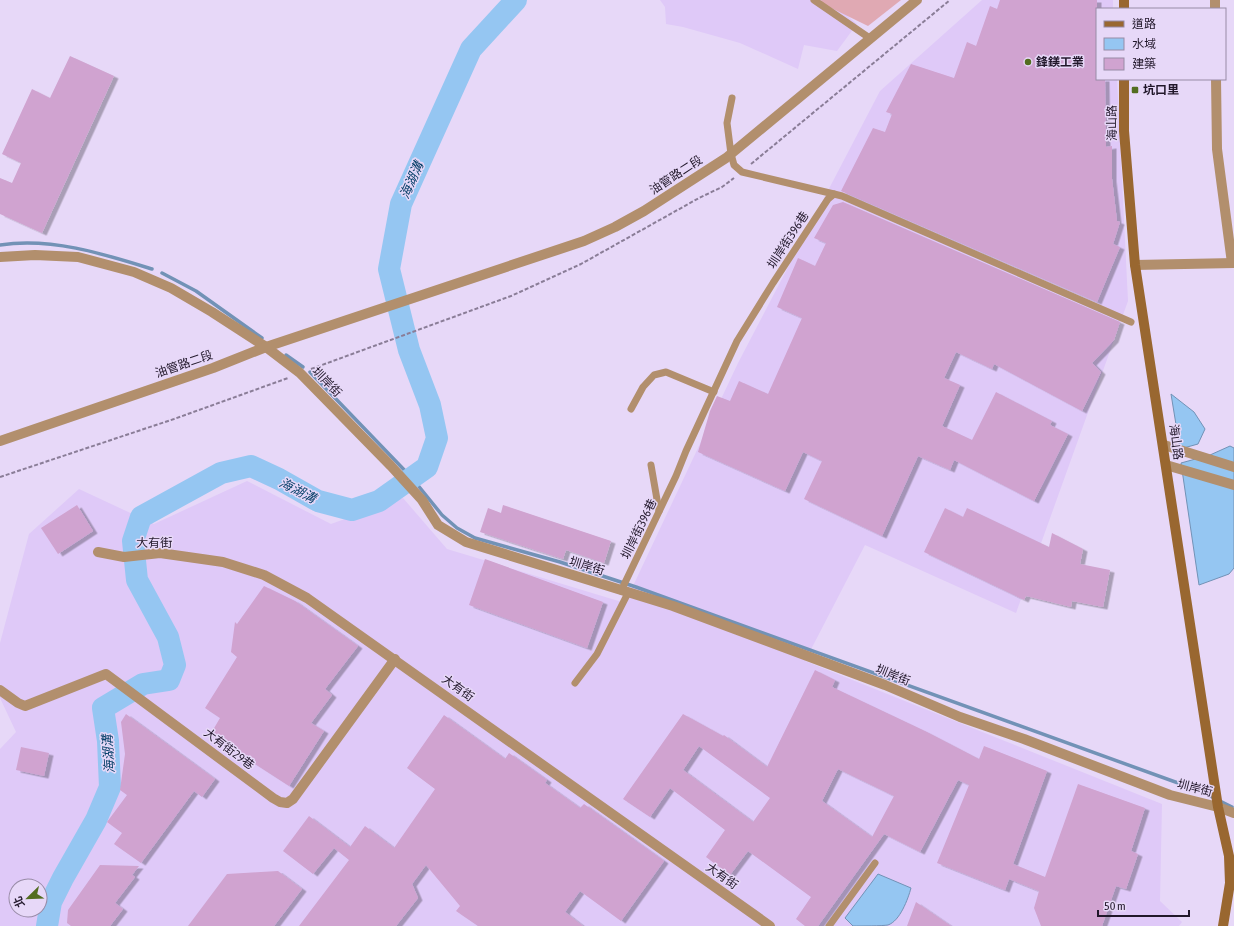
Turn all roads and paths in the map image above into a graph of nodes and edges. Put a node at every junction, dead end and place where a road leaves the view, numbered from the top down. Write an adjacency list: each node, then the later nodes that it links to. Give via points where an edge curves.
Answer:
1 (814, 0): 3 (lane)
2 (917, 0): 3 (street, 油管路二段)
3 (871, 39): 7 (street, 油管路二段)
4 (1124, 80): 11 (main road, 海山路, via 1124,132)
5 (1216, 80): 10 (street, via 1217,149)
6 (732, 98): 7 (lane, via 728,123)
7 (731, 154): 8 (lane, via 734,165 742,172); 14 (street, 油管路二段, via 644,211 584,242)
8 (834, 194): 12 (lane); 16 (lane, 圳岸街396巷, via 802,238 737,341)
9 (0, 257): 14 (street, 圳岸街, via 35,254 78,258 134,272 171,288)
10 (1233, 263): 11 (street)
11 (1135, 265): 19 (main road, 海山路)
12 (1131, 322)
13 (411, 332): 15 (path)
14 (266, 347): 15 (street, 圳岸街); 18 (street, 油管路二段, via 213,368)
15 (300, 373): 23 (path, via 174,419); 27 (street, 圳岸街, via 422,500 438,525 466,542)
16 (714, 392): 17 (lane, via 666,372 654,375 643,387); 25 (lane, 圳岸街396巷)
17 (631, 409)
18 (0, 441)
19 (1164, 445): 21 (main road, 海山路); 22 (street)
20 (651, 465): 25 (lane)
21 (1166, 465): 24 (street); 31 (main road, 海山路)
22 (1234, 467)
23 (0, 477)
24 (1234, 486)
25 (660, 511): 27 (lane, 圳岸街396巷, via 628,576)
26 (98, 552): 28 (street, 大有街, via 124,557 160,553 223,562 264,575 307,598)
27 (624, 591): 29 (lane, 圳岸街396巷, via 596,654); 31 (street, 圳岸街, via 672,606 885,685 960,717 1170,795)
28 (395, 659): 30 (street, 大有街29巷, via 293,799 287,803 273,798 106,674 26,706 18,704); 35 (street, 大有街)
29 (575, 683)
30 (0, 690)
31 (1218, 807): 32 (street, 圳岸街); 33 (main road, 海山路)
32 (1234, 813)
33 (1231, 856): 37 (main road, 海山路, via 1230,883)
34 (875, 863): 36 (lane)
35 (770, 926)
36 (829, 926)
37 (1223, 926)

